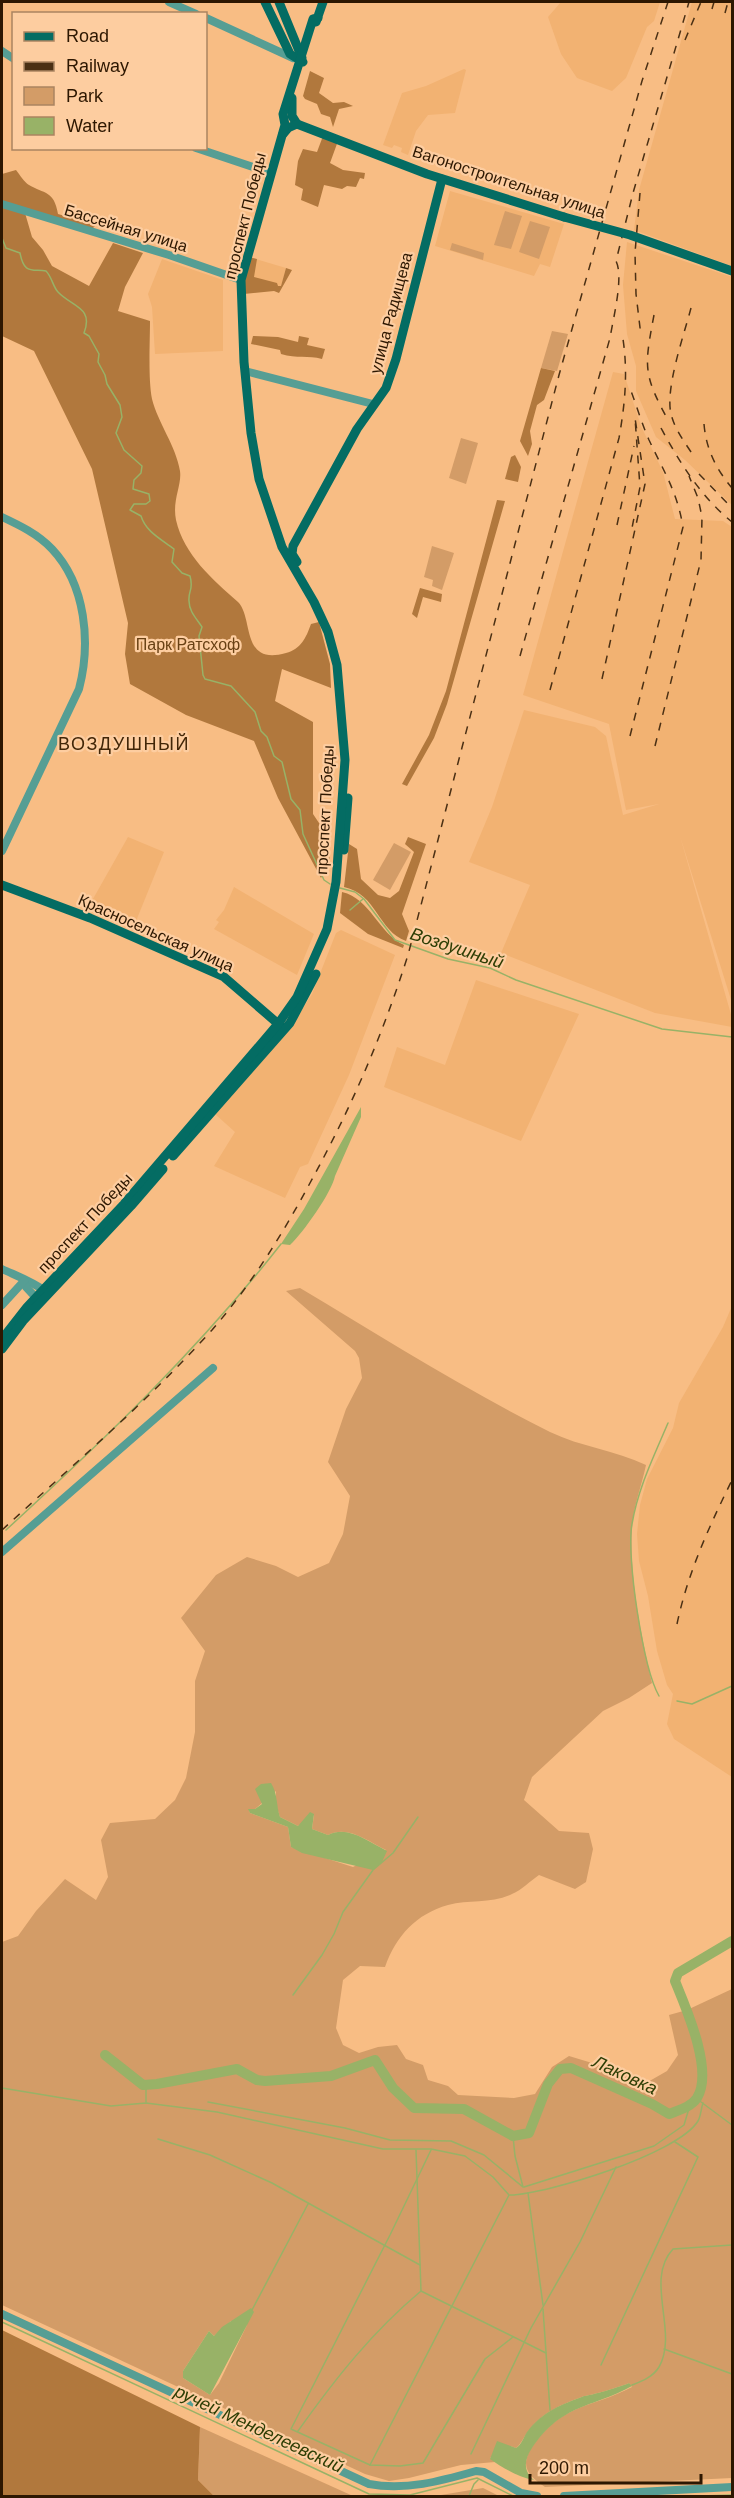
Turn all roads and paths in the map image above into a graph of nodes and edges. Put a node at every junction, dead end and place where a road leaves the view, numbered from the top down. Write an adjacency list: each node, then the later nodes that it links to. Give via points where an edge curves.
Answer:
1 (169, 2): 5 (street)
2 (266, 2): 7 (main road, via 290,54)
3 (279, 2): 7 (main road)
4 (323, 2): 7 (main road, проспект Победы, via 318,18 313,19)
5 (192, 12)
6 (207, 18): 7 (street)
7 (300, 60): 8 (main road, проспект Победы, via 291,107); 9 (main road, проспект Победы, via 283,114)
8 (297, 124): 9 (main road); 12 (main road, Вагоностроительная улица)
9 (282, 136): 11 (main road, проспект Победы)
10 (202, 150): 11 (street)
11 (271, 173): 15 (main road, проспект Победы)
12 (442, 179): 14 (main road, Вагоностроительная улица, bridge, via 630,235); 17 (main road, улица Радищева, via 396,359 386,388)
13 (2, 204): 15 (street, Бассейная улица)
14 (732, 271)
15 (241, 280): 16 (main road, проспект Победы)
16 (245, 371): 17 (street); 19 (main road, проспект Победы, via 254,455)
17 (373, 404): 20 (main road, улица Радищева)
18 (2, 517): 23 (street, via 39,537 63,563 77,590 86,641 79,689)
19 (279, 536): 20 (main road); 22 (main road, проспект Победы, via 328,632 337,665 345,760)
20 (296, 540): 21 (main road, улица Радищева, via 291,550)
21 (293, 556): 22 (main road, проспект Победы, via 327,616 343,668 351,760)
22 (342, 829): 25 (main road, проспект Победы, via 332,922 308,991)
23 (2, 851)
24 (2, 885): 25 (main road, Красносельская улица, via 224,976)
25 (281, 1027): 28 (main road, проспект Победы, via 131,1206)
26 (2, 1269): 27 (street)
27 (24, 1281): 28 (street); 29 (street); 30 (street)
28 (46, 1291): 29 (main road, проспект Победы)
29 (38, 1300): 31 (main road, проспект Победы); 32 (main road, проспект Победы)
30 (2, 1305)
31 (2, 1339)
32 (2, 1349)
33 (213, 1368): 34 (street)
34 (2, 1552)
35 (2, 2314): 37 (street, via 369,2484 408,2488 476,2471)
36 (732, 2487): 38 (street)
37 (537, 2496)
38 (564, 2496)

